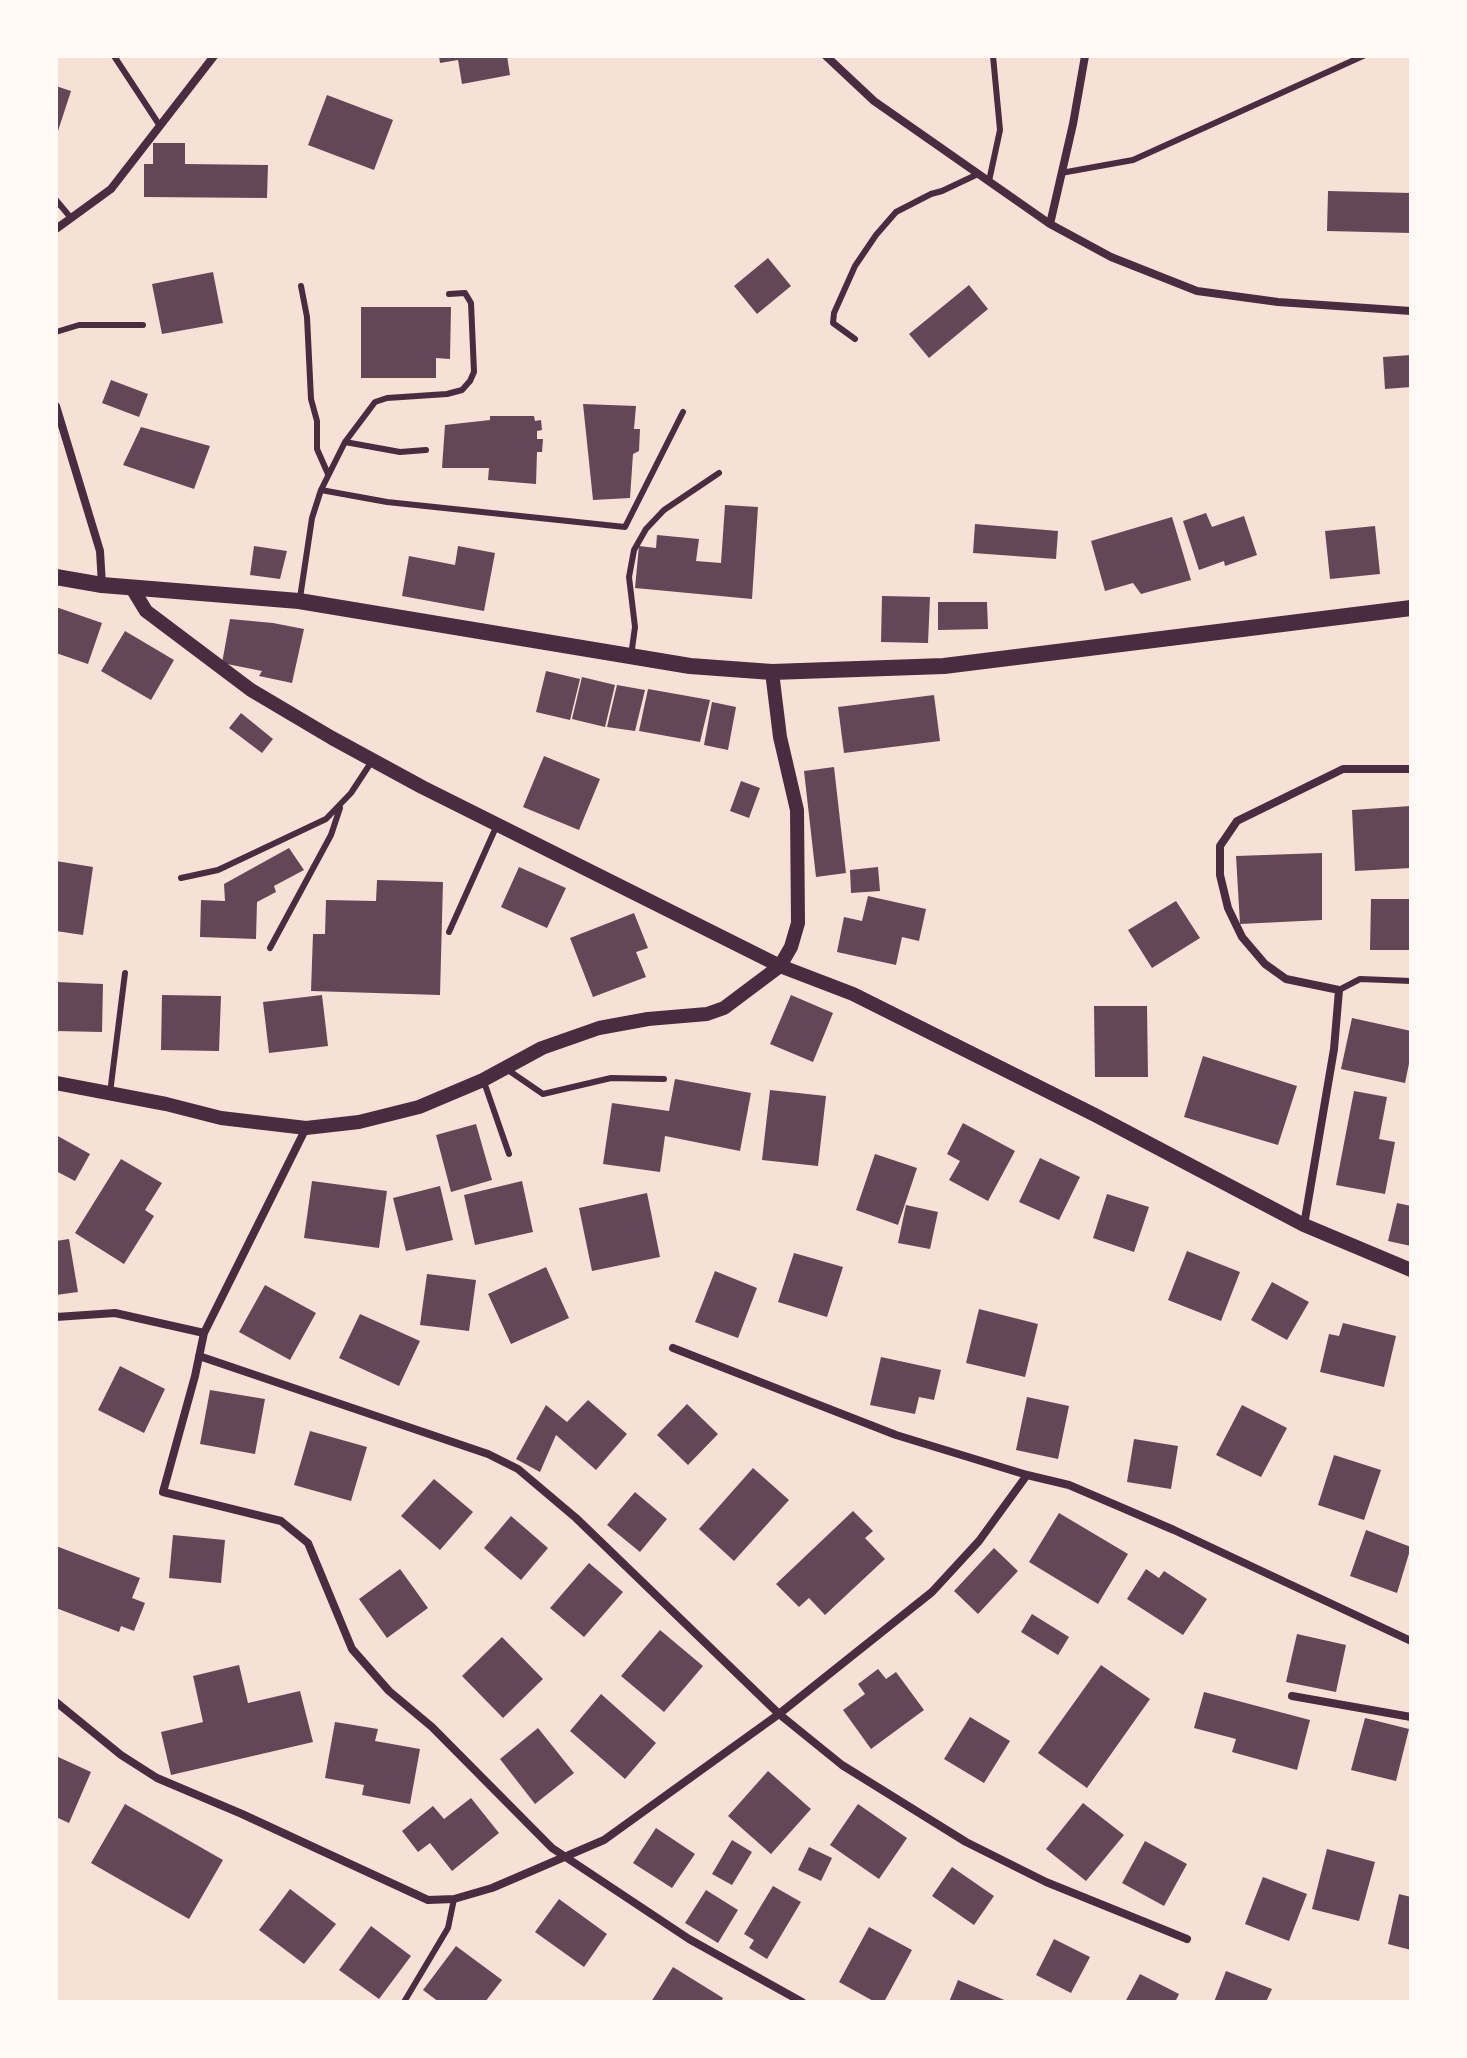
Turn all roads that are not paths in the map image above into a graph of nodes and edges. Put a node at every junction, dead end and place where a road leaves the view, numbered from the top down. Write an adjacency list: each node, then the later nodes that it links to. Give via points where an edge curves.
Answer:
1 (114, 56): 7 (lane)
2 (214, 56): 7 (street)
3 (826, 56): 9 (street, via 874,101)
4 (993, 56): 10 (lane, via 1000,130)
5 (1085, 56): 8 (street)
6 (1363, 56): 8 (lane, via 1133,160)
7 (160, 126): 12 (street, via 111,189)
8 (1061, 173): 13 (street)
9 (978, 174): 10 (street); 20 (lane, via 896,212 876,235 834,313 833,323)
10 (989, 181): 13 (street)
11 (56, 200): 12 (lane)
12 (71, 218): 14 (street)
13 (1050, 224): 17 (street, via 1111,257 1197,291)
14 (56, 229)
15 (301, 286): 26 (lane, via 317,449)
16 (449, 294): 23 (lane, via 465,293 471,303 470,381 447,394 375,402)
17 (1411, 311)
18 (143, 325): 19 (lane, via 79,325)
19 (56, 332)
20 (855, 339)
21 (56, 406): 29 (street, via 100,551)
22 (683, 412): 27 (lane, via 625,527)
23 (345, 442): 24 (lane, via 400,452); 26 (lane)
24 (426, 450)
25 (719, 473): 33 (lane, via 664,510 634,550 629,577 635,627)
26 (328, 474): 27 (lane)
27 (321, 490): 31 (lane)
28 (56, 577): 29 (main road)
29 (102, 585): 30 (main road)
30 (132, 588): 31 (main road); 35 (street, via 146,611 251,690)
31 (299, 601): 33 (main road)
32 (1411, 608): 34 (main road, via 944,666)
33 (631, 656): 34 (main road)
34 (772, 672): 42 (street, via 797,810 799,870 798,923)
35 (372, 761): 37 (lane); 38 (street)
36 (1411, 769): 45 (street, via 1343,769 1237,821 1220,846 1220,875 1242,937 1286,979)
37 (341, 804): 39 (lane, via 326,819 279,843 218,870); 41 (lane, via 331,835)
38 (497, 825): 40 (lane); 42 (street)
39 (181, 878)
40 (449, 932)
41 (270, 948)
42 (780, 966): 46 (street, via 724,1008 599,1028); 53 (street, via 853,994)
43 (125, 973): 50 (lane)
44 (1411, 981): 45 (lane, via 1360,979)
45 (1339, 990): 53 (street)
46 (505, 1068): 47 (lane, via 543,1094 611,1078); 48 (street)
47 (664, 1079)
48 (483, 1080): 51 (street, via 390,1115); 52 (lane)
49 (56, 1083): 50 (street)
50 (110, 1093): 51 (street, via 221,1118)
51 (306, 1128): 56 (street)
52 (509, 1154)
53 (1304, 1225): 54 (street)
54 (1411, 1270)
55 (56, 1317): 56 (street, via 115,1313)
56 (204, 1333): 58 (street)
57 (673, 1348): 59 (street, via 896,1435)
58 (199, 1356): 63 (street, via 488,1454 518,1469); 65 (street, via 163,1492 281,1521 308,1543 352,1649 389,1691)
59 (1027, 1475): 60 (street, via 1069,1485 1174,1530); 63 (street, via 979,1541 932,1592)
60 (1411, 1641)
61 (1292, 1696): 64 (street)
62 (56, 1702): 66 (street, via 157,1778 428,1900)
63 (779, 1714): 65 (street, via 604,1840); 67 (street, via 842,1765 966,1842 1046,1882)
64 (1411, 1717)
65 (566, 1857): 66 (street); 69 (street, via 689,1939)
66 (454, 1899): 68 (lane, via 448,1928)
67 (1187, 1939)
68 (404, 2002)
69 (802, 2002)

